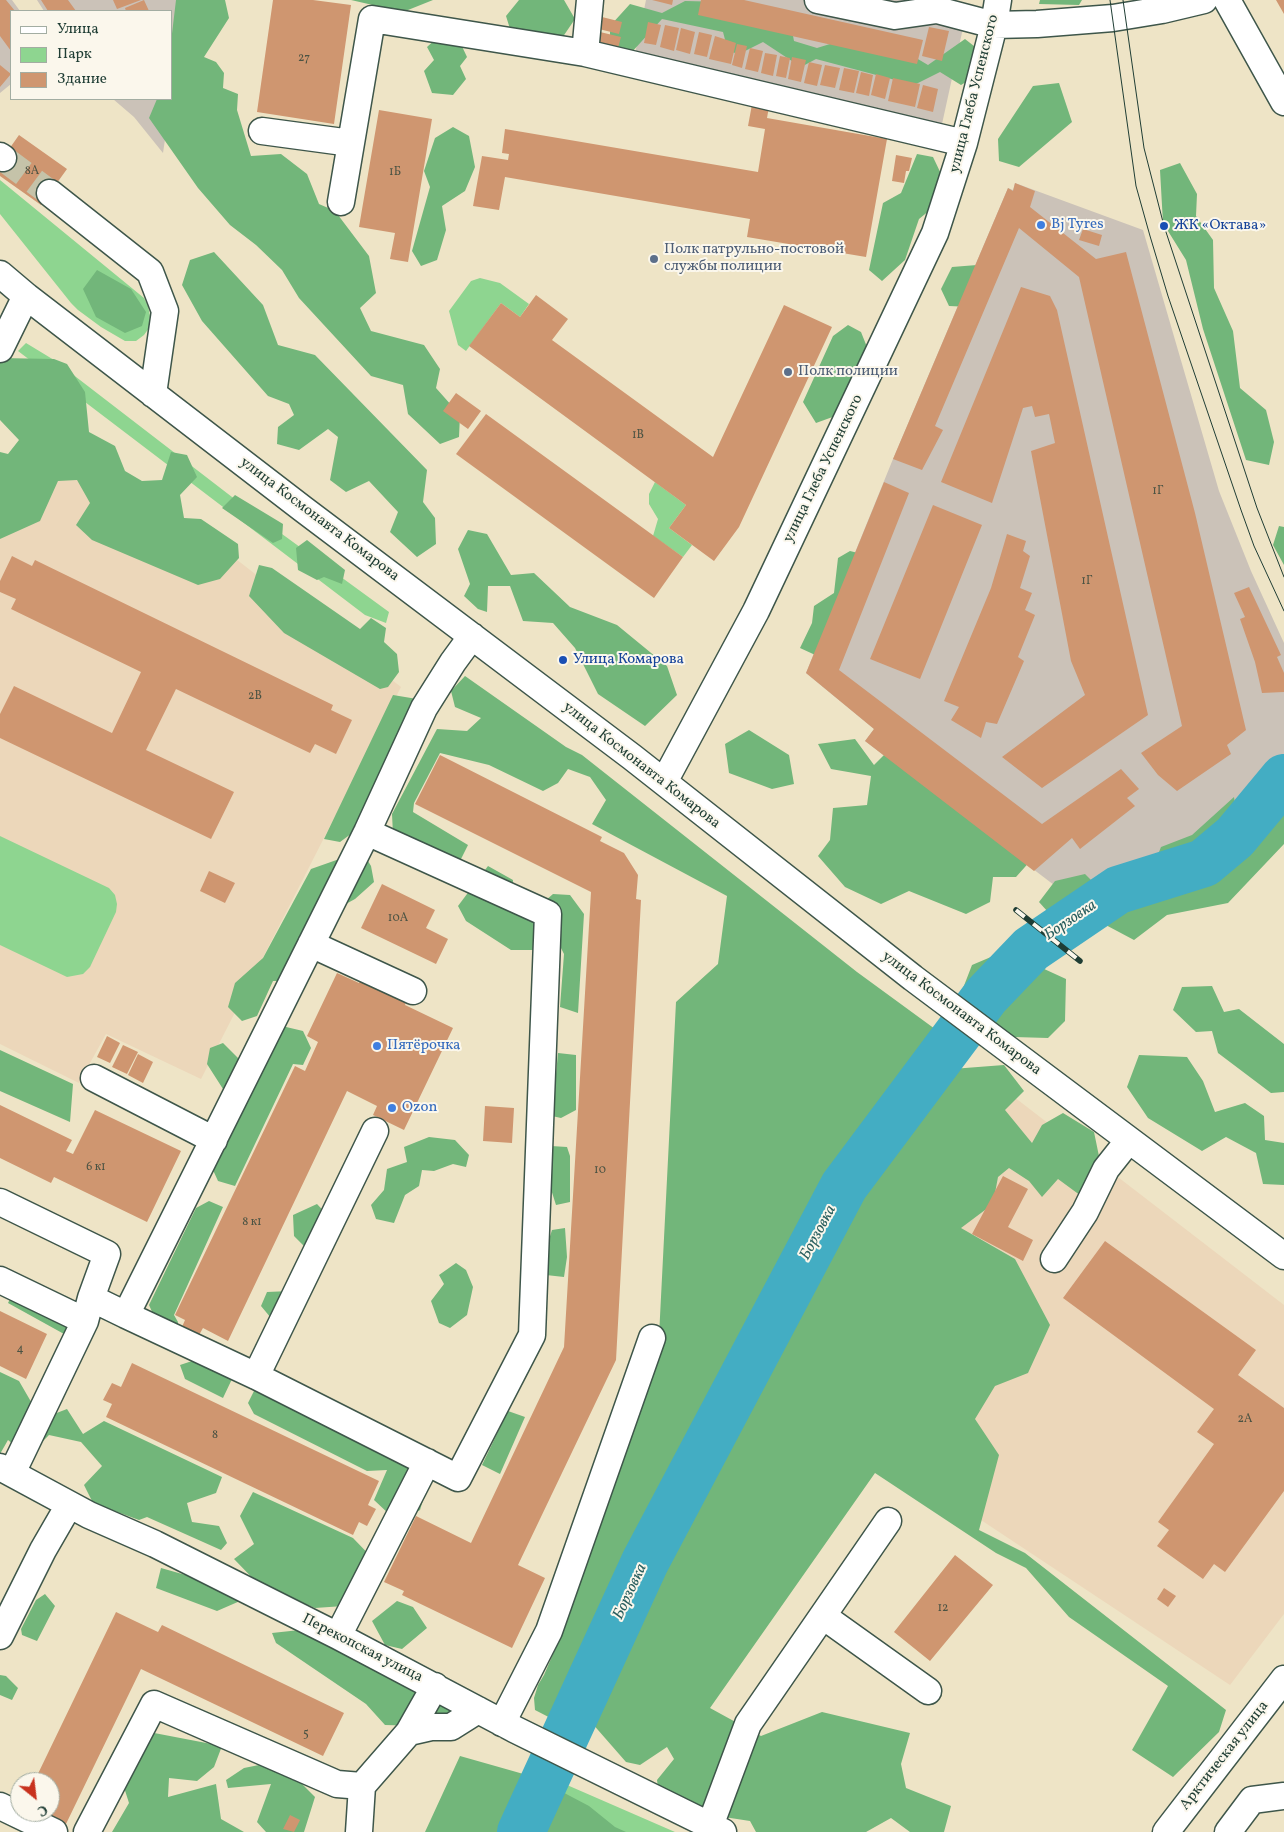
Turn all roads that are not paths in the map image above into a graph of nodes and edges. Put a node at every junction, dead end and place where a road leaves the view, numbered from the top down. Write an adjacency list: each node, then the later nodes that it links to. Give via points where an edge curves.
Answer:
1 (590, 0): 7 (street)
2 (818, 0): 6 (street, via 894,16 937,10)
3 (998, 0): 6 (street, улица Глеба Успенского)
4 (1204, 0): 6 (street, via 1113,18)
5 (1227, 0): 8 (street)
6 (994, 25): 11 (street, улица Глеба Успенского)
7 (585, 53): 10 (street, via 372,20); 11 (street)
8 (1284, 102)
9 (262, 131): 10 (street)
10 (351, 143): 13 (street)
11 (964, 143): 20 (street, улица Глеба Успенского, via 935,233 864,385 756,611)
12 (50, 193): 18 (street, via 150,272 165,312)
13 (341, 202)
14 (0, 261): 16 (street)
15 (0, 274): 16 (street, улица Космонавта Комарова)
16 (26, 296): 17 (street); 18 (street, улица Космонавта Комарова)
17 (0, 349)
18 (153, 394): 19 (street, улица Космонавта Комарова)
19 (472, 636): 20 (street, улица Космонавта Комарова); 21 (street, via 424,708)
20 (664, 782): 27 (street, улица Космонавта Комарова, via 938,997)
21 (367, 832): 22 (street); 36 (street, via 548,914 532,1335 458,1478)
22 (311, 944): 23 (street); 26 (street)
23 (413, 991)
24 (94, 1078): 26 (street)
25 (375, 1131): 35 (street)
26 (214, 1140): 33 (street)
27 (1128, 1140): 29 (street, улица Космонавта Комарова); 30 (street, via 1106,1169 1085,1212)
28 (0, 1202): 32 (street, via 107,1254)
29 (1284, 1256)
30 (1054, 1259)
31 (0, 1280): 32 (street)
32 (88, 1309): 33 (street); 37 (street)
33 (126, 1316): 35 (street)
34 (652, 1338): 47 (street, via 549,1631)
35 (256, 1376): 36 (street)
36 (427, 1462): 42 (street)
37 (6, 1470): 38 (street, Перекопская улица)
38 (70, 1505): 41 (street, via 43,1550); 42 (street, Перекопская улица)
39 (888, 1521): 40 (street)
40 (824, 1616): 45 (street); 52 (street, via 748,1724)
41 (1, 1634)
42 (338, 1636): 44 (street, Перекопская улица)
43 (1284, 1679): 56 (street, Арктическая улица)
44 (435, 1686): 46 (street, Перекопская улица); 48 (street)
45 (928, 1691)
46 (478, 1710): 47 (street, Перекопская улица); 48 (street, via 451,1727)
47 (508, 1726): 52 (street, Перекопская улица)
48 (409, 1732): 49 (street)
49 (362, 1786): 54 (street, via 337,1784 154,1704); 55 (street)
50 (1284, 1796): 57 (street, via 1252,1800)
51 (0, 1806): 53 (street)
52 (716, 1829)
53 (54, 1832)
54 (87, 1832)
55 (359, 1832)
56 (1166, 1832)
57 (1228, 1832)

